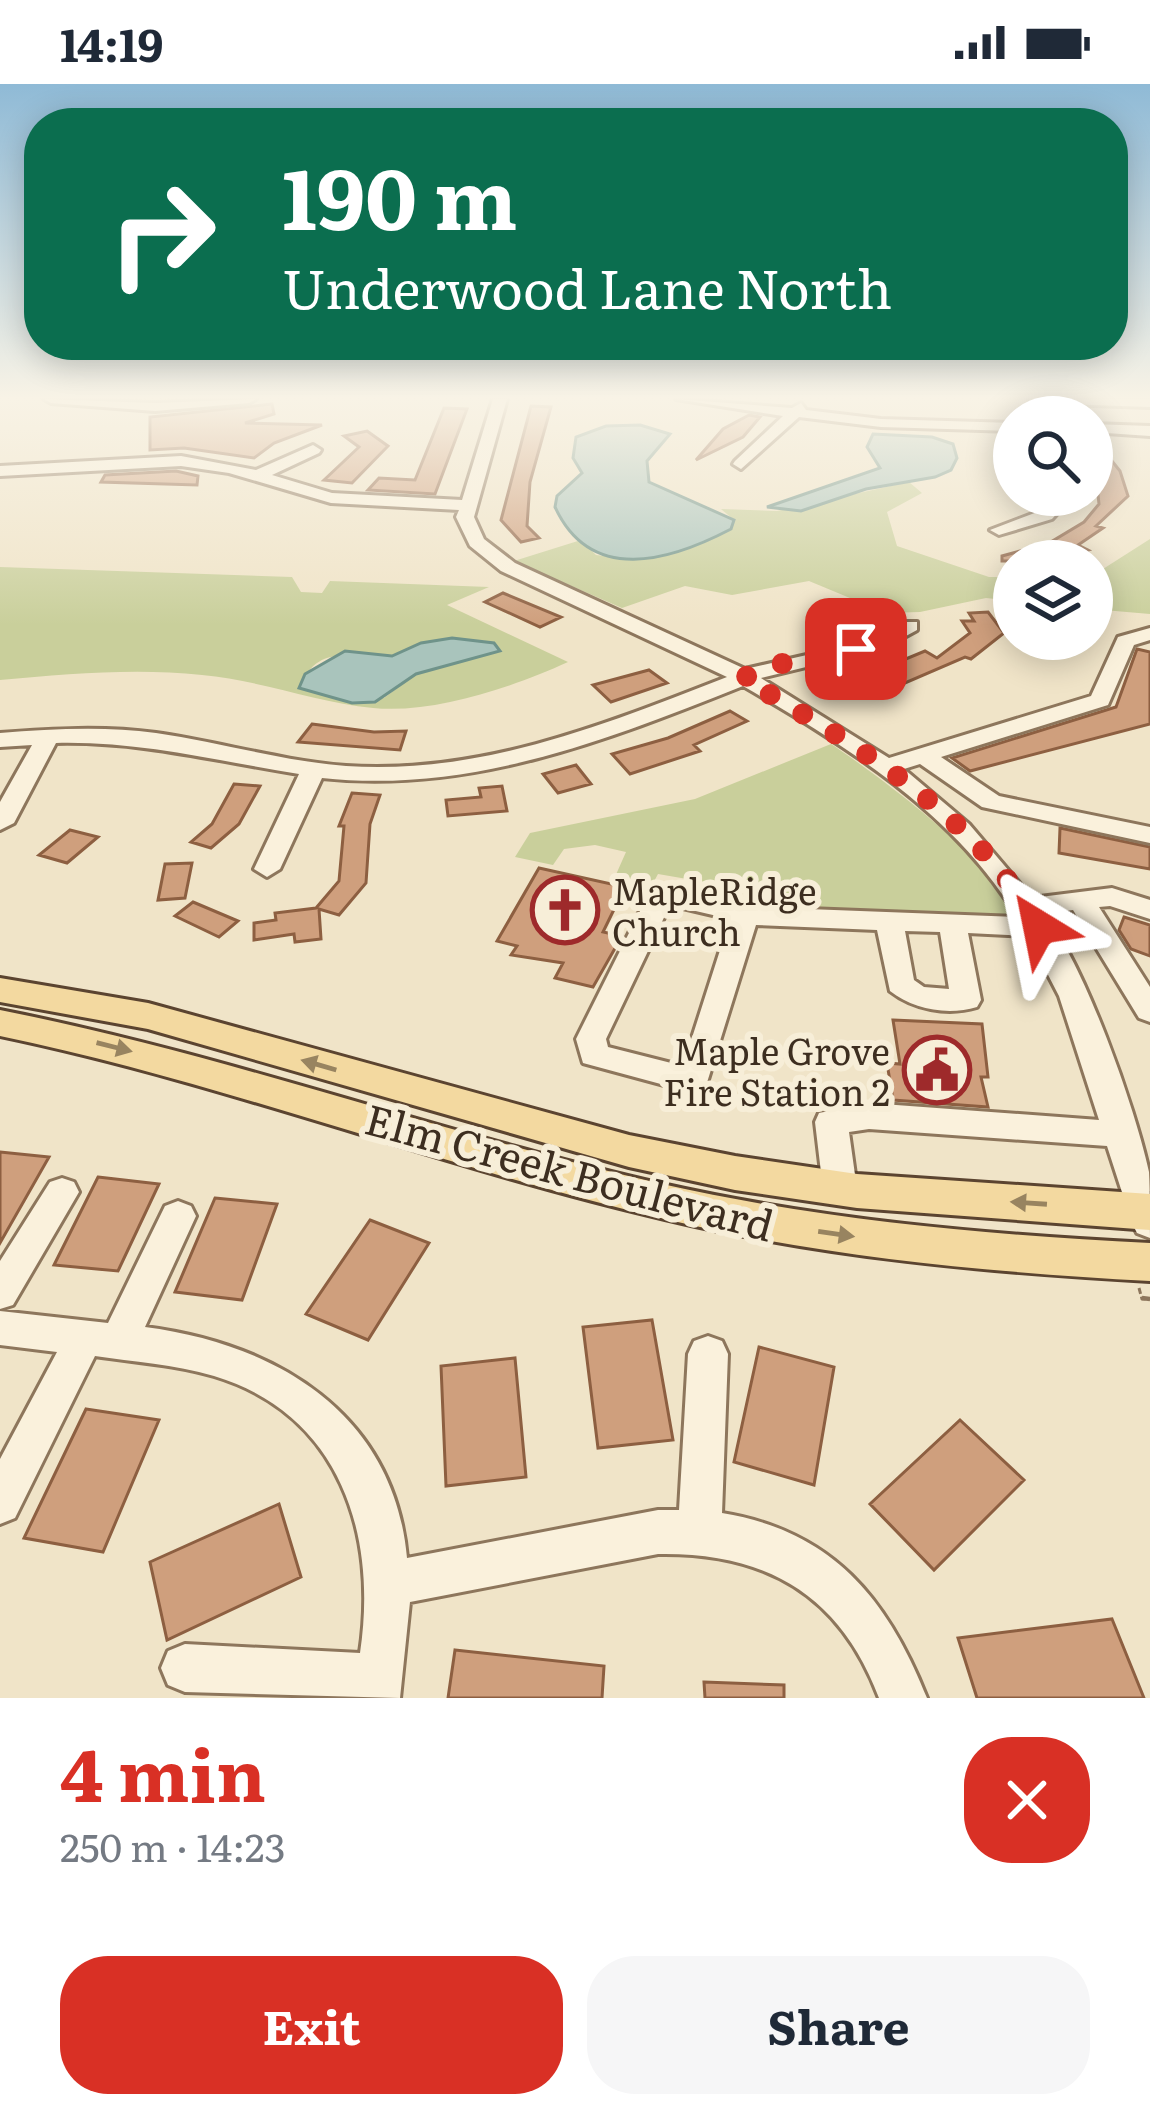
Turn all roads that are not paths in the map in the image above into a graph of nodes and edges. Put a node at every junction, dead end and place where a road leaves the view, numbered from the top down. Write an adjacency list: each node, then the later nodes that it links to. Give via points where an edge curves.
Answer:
1 (251, 474): 4 (street)
2 (260, 474): 4 (street)
3 (477, 474): 5 (street)
4 (257, 476): 5 (street, via 331,498)
5 (467, 505): 10 (street, via 476,542 508,567)
6 (1043, 516): 7 (street)
7 (999, 530)
8 (910, 626): 10 (street, via 879,643 806,655)
9 (1150, 634): 13 (street, via 1125,641 1100,700)
10 (742, 678): 14 (street); 15 (street, via 637,722 489,762 398,774)
11 (47, 738): 12 (street); 15 (street, via 153,740); 16 (street)
12 (0, 740)
13 (923, 755): 14 (street); 17 (street, via 992,802)
14 (885, 767): 22 (street, via 957,825)
15 (313, 771): 18 (street)
16 (1, 823)
17 (1150, 835)
18 (267, 869)
19 (1081, 901): 20 (street, via 1112,897); 22 (street); 26 (street)
20 (1150, 910)
21 (746, 914): 21 (street, via 661,896 591,1039 594,1055 694,1081); 23 (street)
22 (1033, 917): 24 (street); 28 (street, via 1084,1022)
23 (890, 922): 24 (street); 24 (street, via 901,984 917,998 966,1000)
24 (953, 925)
25 (0, 990): 29 (main road, Elm Creek Boulevard, one-way to 25, via 629,1151 148,1016)
26 (1150, 1011)
27 (0, 1023): 33 (main road, Elm Creek Boulevard, one-way to 33, via 176,1063 718,1214 899,1242)
28 (1120, 1135): 29 (street, via 869,1116 831,1121); 32 (street)
29 (840, 1189): 32 (main road, Elm Creek Boulevard, one-way to 29)
30 (62, 1192): 34 (street)
31 (178, 1216): 36 (street)
32 (1148, 1216)
33 (1150, 1262)
34 (0, 1293)
35 (0, 1328): 36 (street)
36 (100, 1343): 38 (street); 40 (street, via 236,1365 278,1385 343,1447 368,1487)
37 (708, 1354): 39 (street)
38 (0, 1503)
39 (700, 1528): 40 (street); 43 (street, via 784,1551 822,1576 880,1644)
40 (392, 1583): 42 (street)
41 (185, 1668): 42 (street)
42 (378, 1688)
43 (903, 1698)

